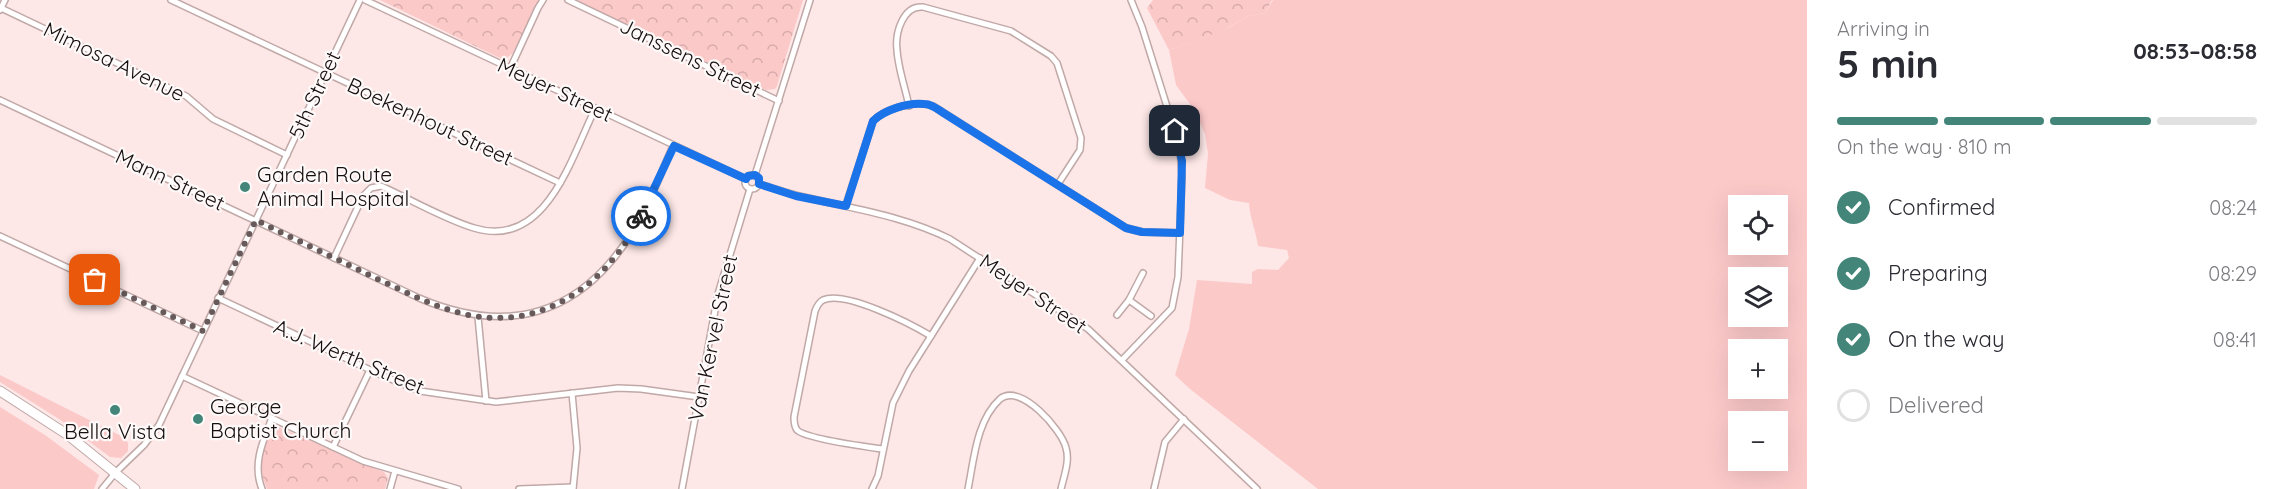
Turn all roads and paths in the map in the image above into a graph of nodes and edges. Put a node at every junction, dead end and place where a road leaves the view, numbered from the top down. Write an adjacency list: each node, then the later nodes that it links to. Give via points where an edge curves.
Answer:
1 (5, 0): 9 (street)
2 (171, 0): 11 (street, Boekenhout Street)
3 (360, 0): 11 (street, 5th Street)
4 (365, 0): 10 (street, Meyer Street)
5 (543, 0): 10 (street)
6 (568, 0): 13 (street, Janssens Street)
7 (810, 0): 13 (street)
8 (1131, 0): 26 (street, via 1182,154)
9 (0, 9): 17 (street, Mimosa Avenue, via 186,96 226,126)
10 (510, 69): 15 (street, Meyer Street)
11 (326, 73): 17 (street, 5th Street); 20 (street, Boekenhout Street)
12 (0, 100): 25 (street, Mann Street)
13 (779, 101): 18 (street)
14 (909, 106): 22 (street, via 933,106); 22 (street, via 896,43 909,10 923,8 1011,31 1054,59 1078,128 1081,146); 24 (street, via 885,112 873,121)
15 (595, 109): 16 (street, Meyer Street); 20 (street)
16 (674, 146): 19 (street, Meyer Street); 34 (street, Mann Street, via 631,235 590,284 561,303 535,313 505,318)
17 (287, 155): 25 (street, 5th Street)
18 (755, 175): 19 (street); 21 (street)
19 (746, 179): 23 (street)
20 (560, 183): 28 (street, via 528,222 497,231 472,227 375,186 363,195)
21 (759, 184): 23 (street); 24 (street, Meyer Street)
22 (1058, 184): 26 (street, via 1126,228)
23 (750, 189): 43 (street, Van Kervel Street, via 718,294)
24 (846, 206): 29 (street, Meyer Street, via 933,231)
25 (256, 220): 28 (street, Mann Street); 31 (street, 5th Street)
26 (1180, 233): 38 (street, via 1172,308)
27 (0, 236): 36 (street)
28 (334, 258): 34 (street, Mann Street, via 430,303)
29 (980, 258): 37 (street); 38 (street, Meyer Street, via 1077,320)
30 (1143, 273): 32 (street)
31 (218, 298): 36 (street, 5th Street); 39 (street, A.J. Werth Street)
32 (1129, 300): 33 (street); 35 (street)
33 (1118, 315)
34 (478, 316): 44 (street)
35 (1151, 316)
36 (203, 331): 40 (street, 5th Street)
37 (930, 336): 48 (street, via 892,403); 48 (street, via 896,316 857,303 826,299 815,310 794,425 809,436)
38 (1122, 360): 46 (street, Meyer Street)
39 (370, 370): 44 (street, A.J. Werth Street, via 420,391); 47 (street)
40 (182, 376): 45 (street); 49 (street, 5th Street, via 156,430)
41 (0, 391): 49 (highway)
42 (572, 393): 43 (street, A.J. Werth Street, via 629,388); 44 (street, A.J. Werth Street, via 514,402); 51 (street, via 577,448)
43 (699, 397): 58 (street, Van Kervel Street)
44 (486, 401)
45 (273, 418): 47 (street); 54 (street, via 259,455)
46 (1184, 418): 62 (street, via 1165,442); 63 (street, Meyer Street)
47 (333, 447): 50 (street)
48 (882, 449): 59 (street)
49 (116, 471): 52 (street, 5th Street); 53 (highway)
50 (395, 471): 55 (street); 56 (street)
51 (573, 488): 57 (street)
52 (102, 489)
53 (135, 489)
54 (262, 489)
55 (390, 489)
56 (458, 489)
57 (519, 489)
58 (682, 489)
59 (872, 489)
60 (968, 489): 61 (street, via 984,421 1000,399 1012,395 1037,410 1063,439 1067,456)
61 (1061, 489)
62 (1154, 489)
63 (1257, 489)

